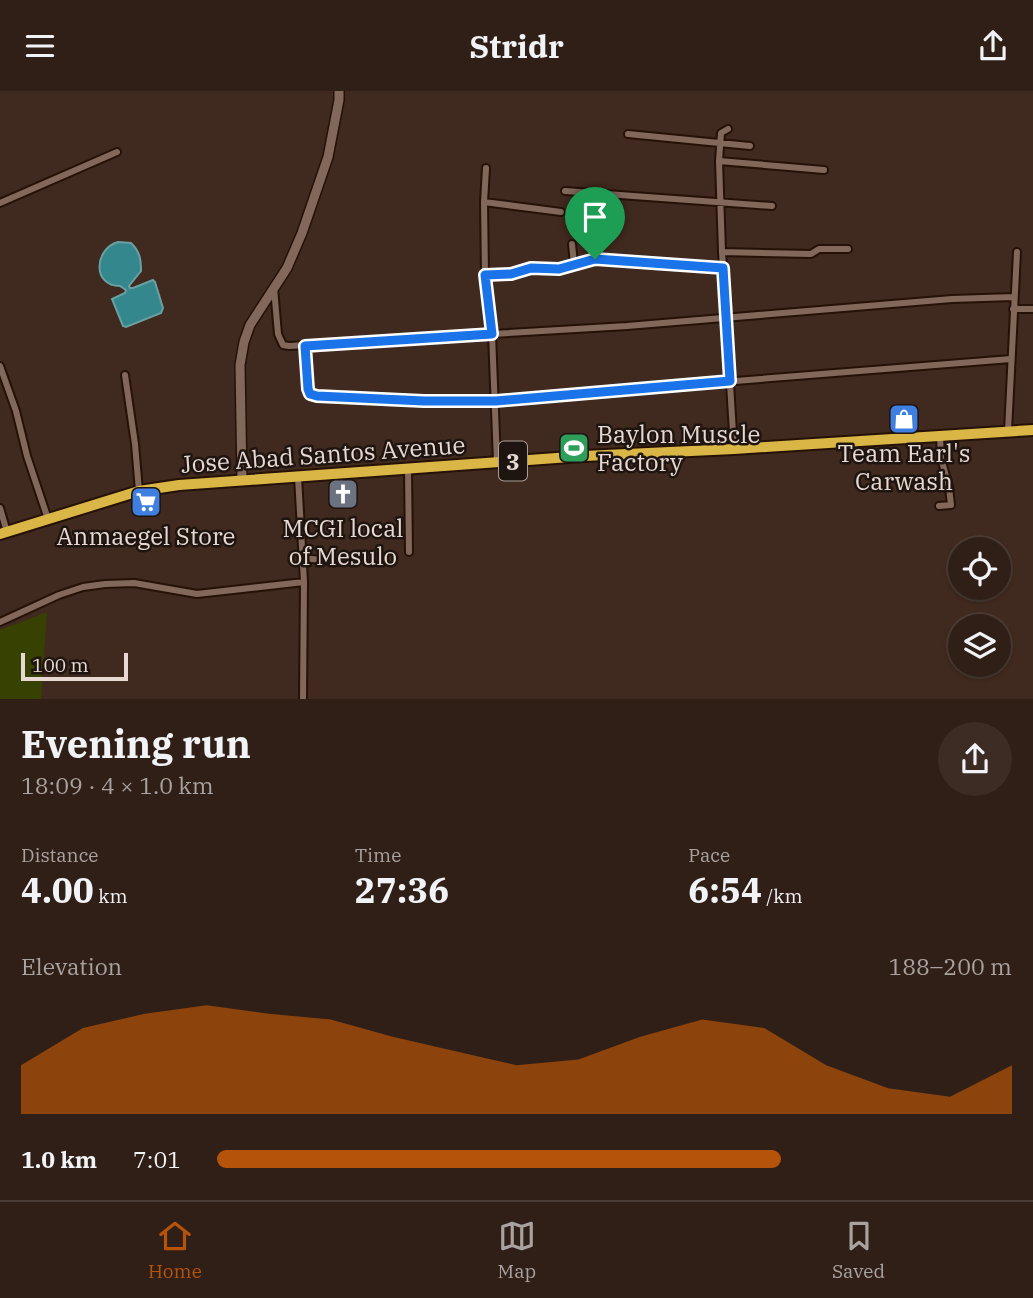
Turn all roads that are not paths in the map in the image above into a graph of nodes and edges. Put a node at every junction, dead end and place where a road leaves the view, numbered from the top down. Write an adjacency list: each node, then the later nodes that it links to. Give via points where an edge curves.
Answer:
1 (339, 91): 23 (main road, via 328,157 302,233)
2 (728, 129): 4 (street, via 721,133)
3 (628, 134): 4 (street)
4 (720, 142): 5 (street); 7 (street)
5 (750, 146)
6 (117, 152): 12 (street)
7 (719, 160): 9 (street); 13 (street)
8 (486, 168): 11 (street)
9 (824, 170)
10 (565, 191): 13 (street)
11 (484, 202): 15 (street); 22 (street)
12 (0, 203)
13 (720, 203): 14 (street); 18 (street)
14 (772, 206)
15 (561, 212)
16 (572, 244): 20 (street)
17 (848, 249): 18 (street, via 819,249 811,254)
18 (722, 252): 21 (street)
19 (1017, 252): 24 (street)
20 (573, 264): 21 (street, via 595,259); 22 (street)
21 (723, 268): 27 (street)
22 (485, 275): 28 (street)
23 (274, 288): 29 (street, via 283,345); 42 (main road, via 250,325 240,365)
24 (1014, 297): 25 (street); 27 (street)
25 (1013, 309): 26 (street); 30 (street)
26 (1033, 309)
27 (726, 319): 28 (street); 33 (street)
28 (492, 334): 29 (street); 34 (street)
29 (305, 346): 34 (street, via 310,394)
30 (1011, 359): 33 (street); 36 (street)
31 (0, 366): 46 (street)
32 (125, 376): 43 (street)
33 (730, 381): 34 (street); 38 (street)
34 (496, 401): 39 (street)
35 (1033, 430): 36 (highway, Jose Abad Santos Avenue / 3)
36 (1008, 431): 37 (highway, Jose Abad Santos Avenue / 3)
37 (940, 436): 38 (highway, Jose Abad Santos Avenue / 3); 44 (street, via 952,498 951,505)
38 (734, 449): 39 (highway, Jose Abad Santos Avenue / 3)
39 (497, 463): 40 (highway, Jose Abad Santos Avenue / 3)
40 (408, 469): 41 (highway, Jose Abad Santos Avenue / 3); 48 (street)
41 (298, 477): 42 (highway, Jose Abad Santos Avenue / 3); 49 (street)
42 (242, 480): 43 (highway, Jose Abad Santos Avenue / 3)
43 (139, 491): 46 (highway, Jose Abad Santos Avenue / 3)
44 (939, 506)
45 (0, 508): 47 (street)
46 (48, 519): 47 (highway, Jose Abad Santos Avenue / 3)
47 (4, 533)
48 (409, 552)
49 (302, 558): 50 (street); 51 (street)
50 (342, 562)
51 (304, 582): 52 (street, via 197,594 134,583 105,584 60,595); 53 (street)
52 (0, 622)
53 (303, 699)

